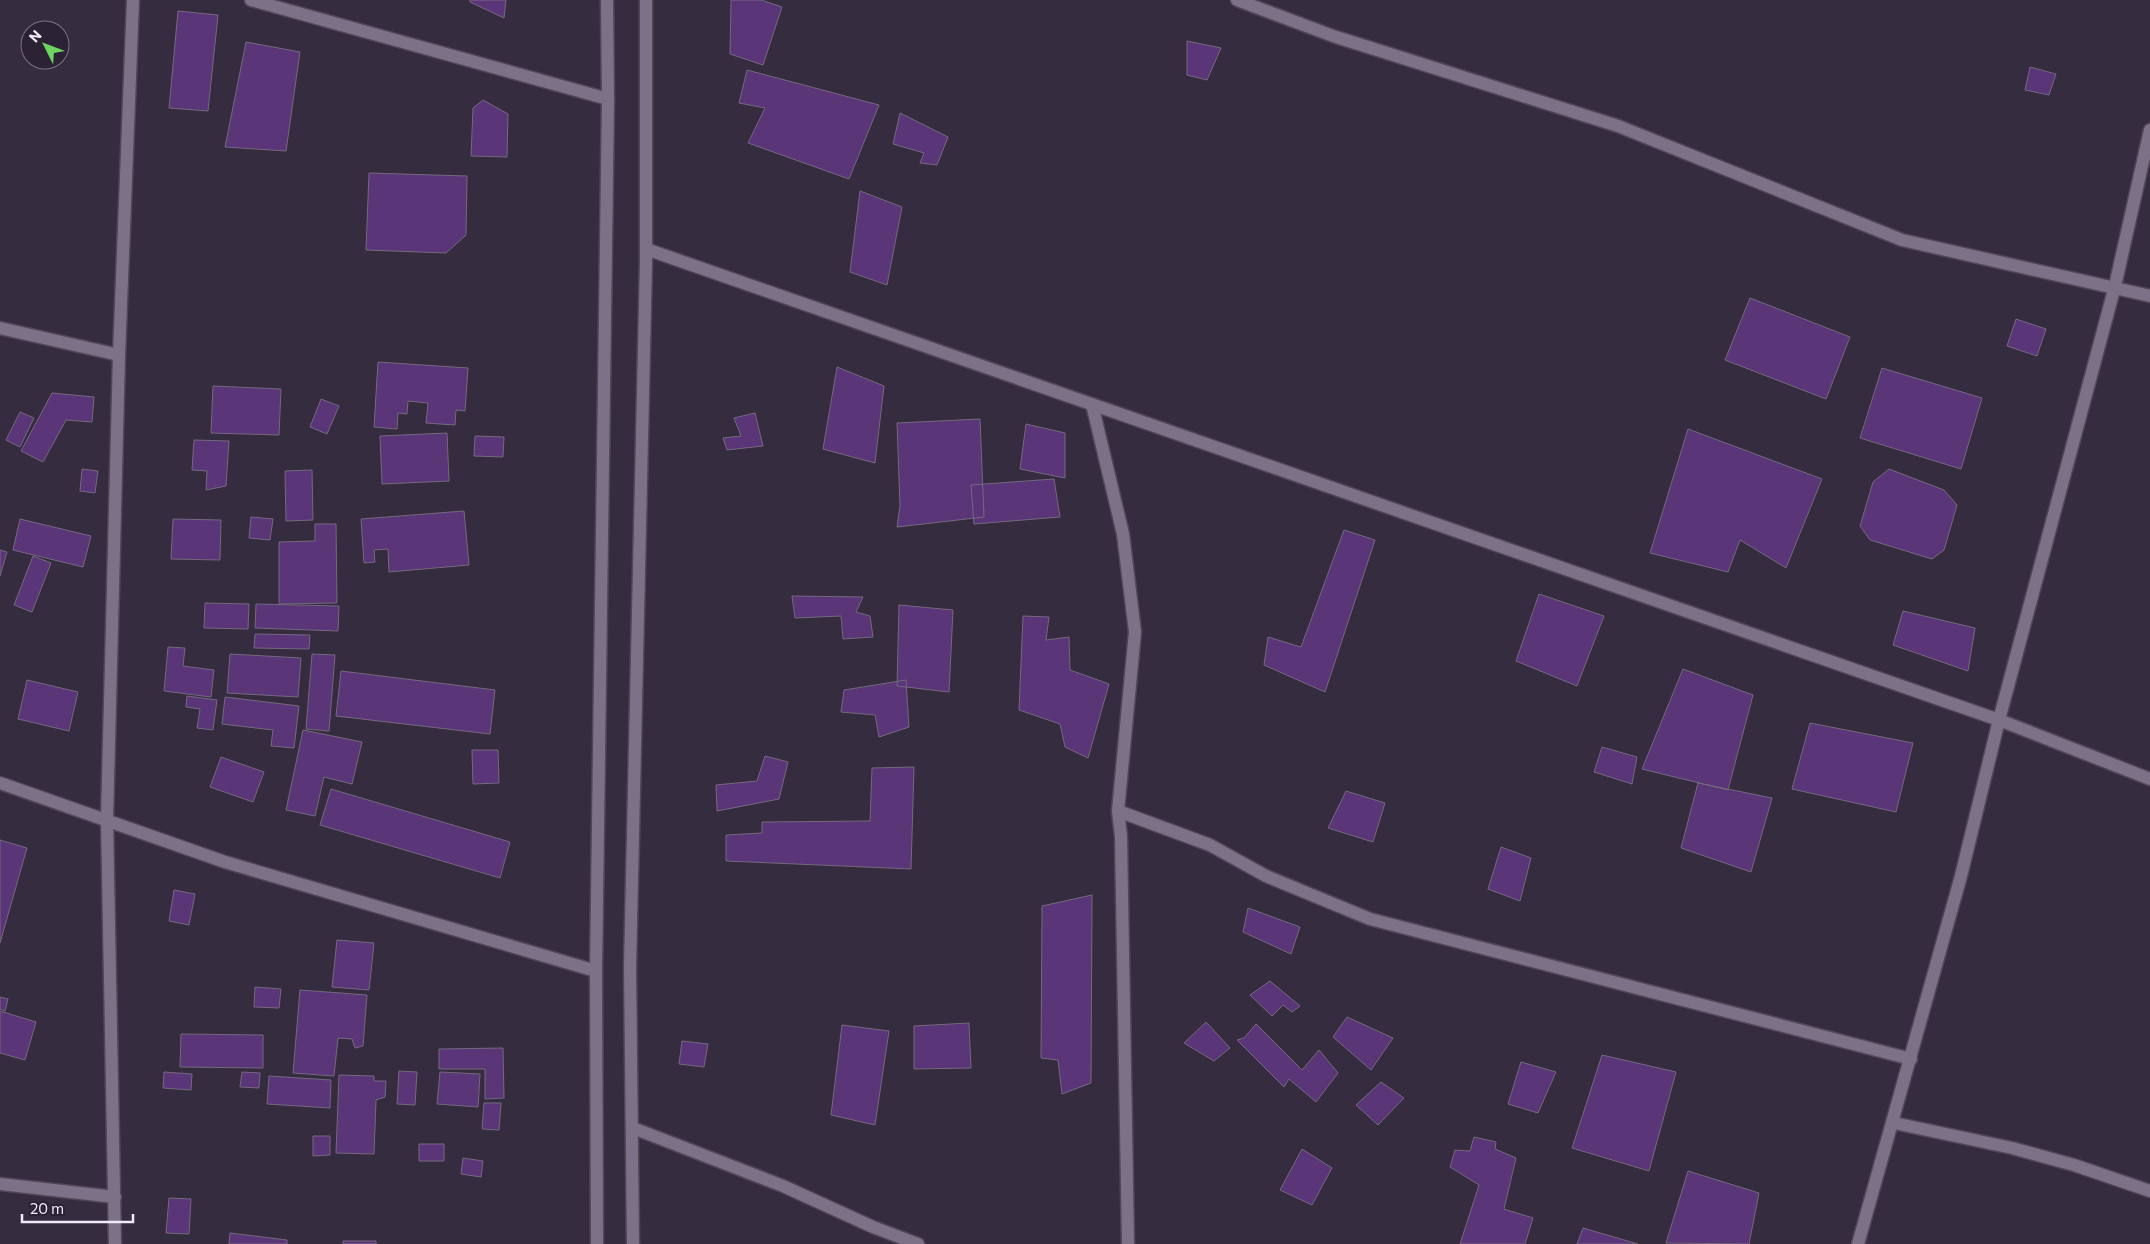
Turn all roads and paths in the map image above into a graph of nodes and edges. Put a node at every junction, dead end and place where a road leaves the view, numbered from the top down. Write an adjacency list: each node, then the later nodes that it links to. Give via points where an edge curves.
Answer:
1 (133, 0): 12 (street)
2 (251, 0): 6 (street)
3 (607, 0): 6 (street)
4 (646, 0): 8 (street)
5 (1237, 0): 9 (street, via 1333,36 1618,126 1902,240)
6 (608, 99): 19 (street)
7 (2150, 130): 9 (street)
8 (646, 249): 13 (street); 22 (street, via 630,967)
9 (2115, 286): 10 (street); 14 (street)
10 (2150, 296)
11 (0, 328): 12 (street)
12 (119, 355): 18 (street)
13 (1092, 404): 14 (street); 17 (street, via 1123,534 1135,632)
14 (1999, 720): 15 (street); 20 (street)
15 (2150, 779)
16 (0, 783): 18 (street)
17 (1118, 811): 20 (street, via 1210,845 1266,876 1370,919); 30 (street)
18 (107, 819): 19 (street, via 225,862); 25 (street)
19 (596, 972): 27 (street)
20 (1911, 1059): 21 (street)
21 (1894, 1123): 24 (street, via 2012,1148); 31 (street)
22 (633, 1128): 28 (street); 29 (street)
23 (0, 1184): 25 (street)
24 (2150, 1191)
25 (115, 1198): 26 (street)
26 (115, 1244)
27 (597, 1244)
28 (633, 1244)
29 (918, 1244)
30 (1128, 1244)
31 (1858, 1244)

